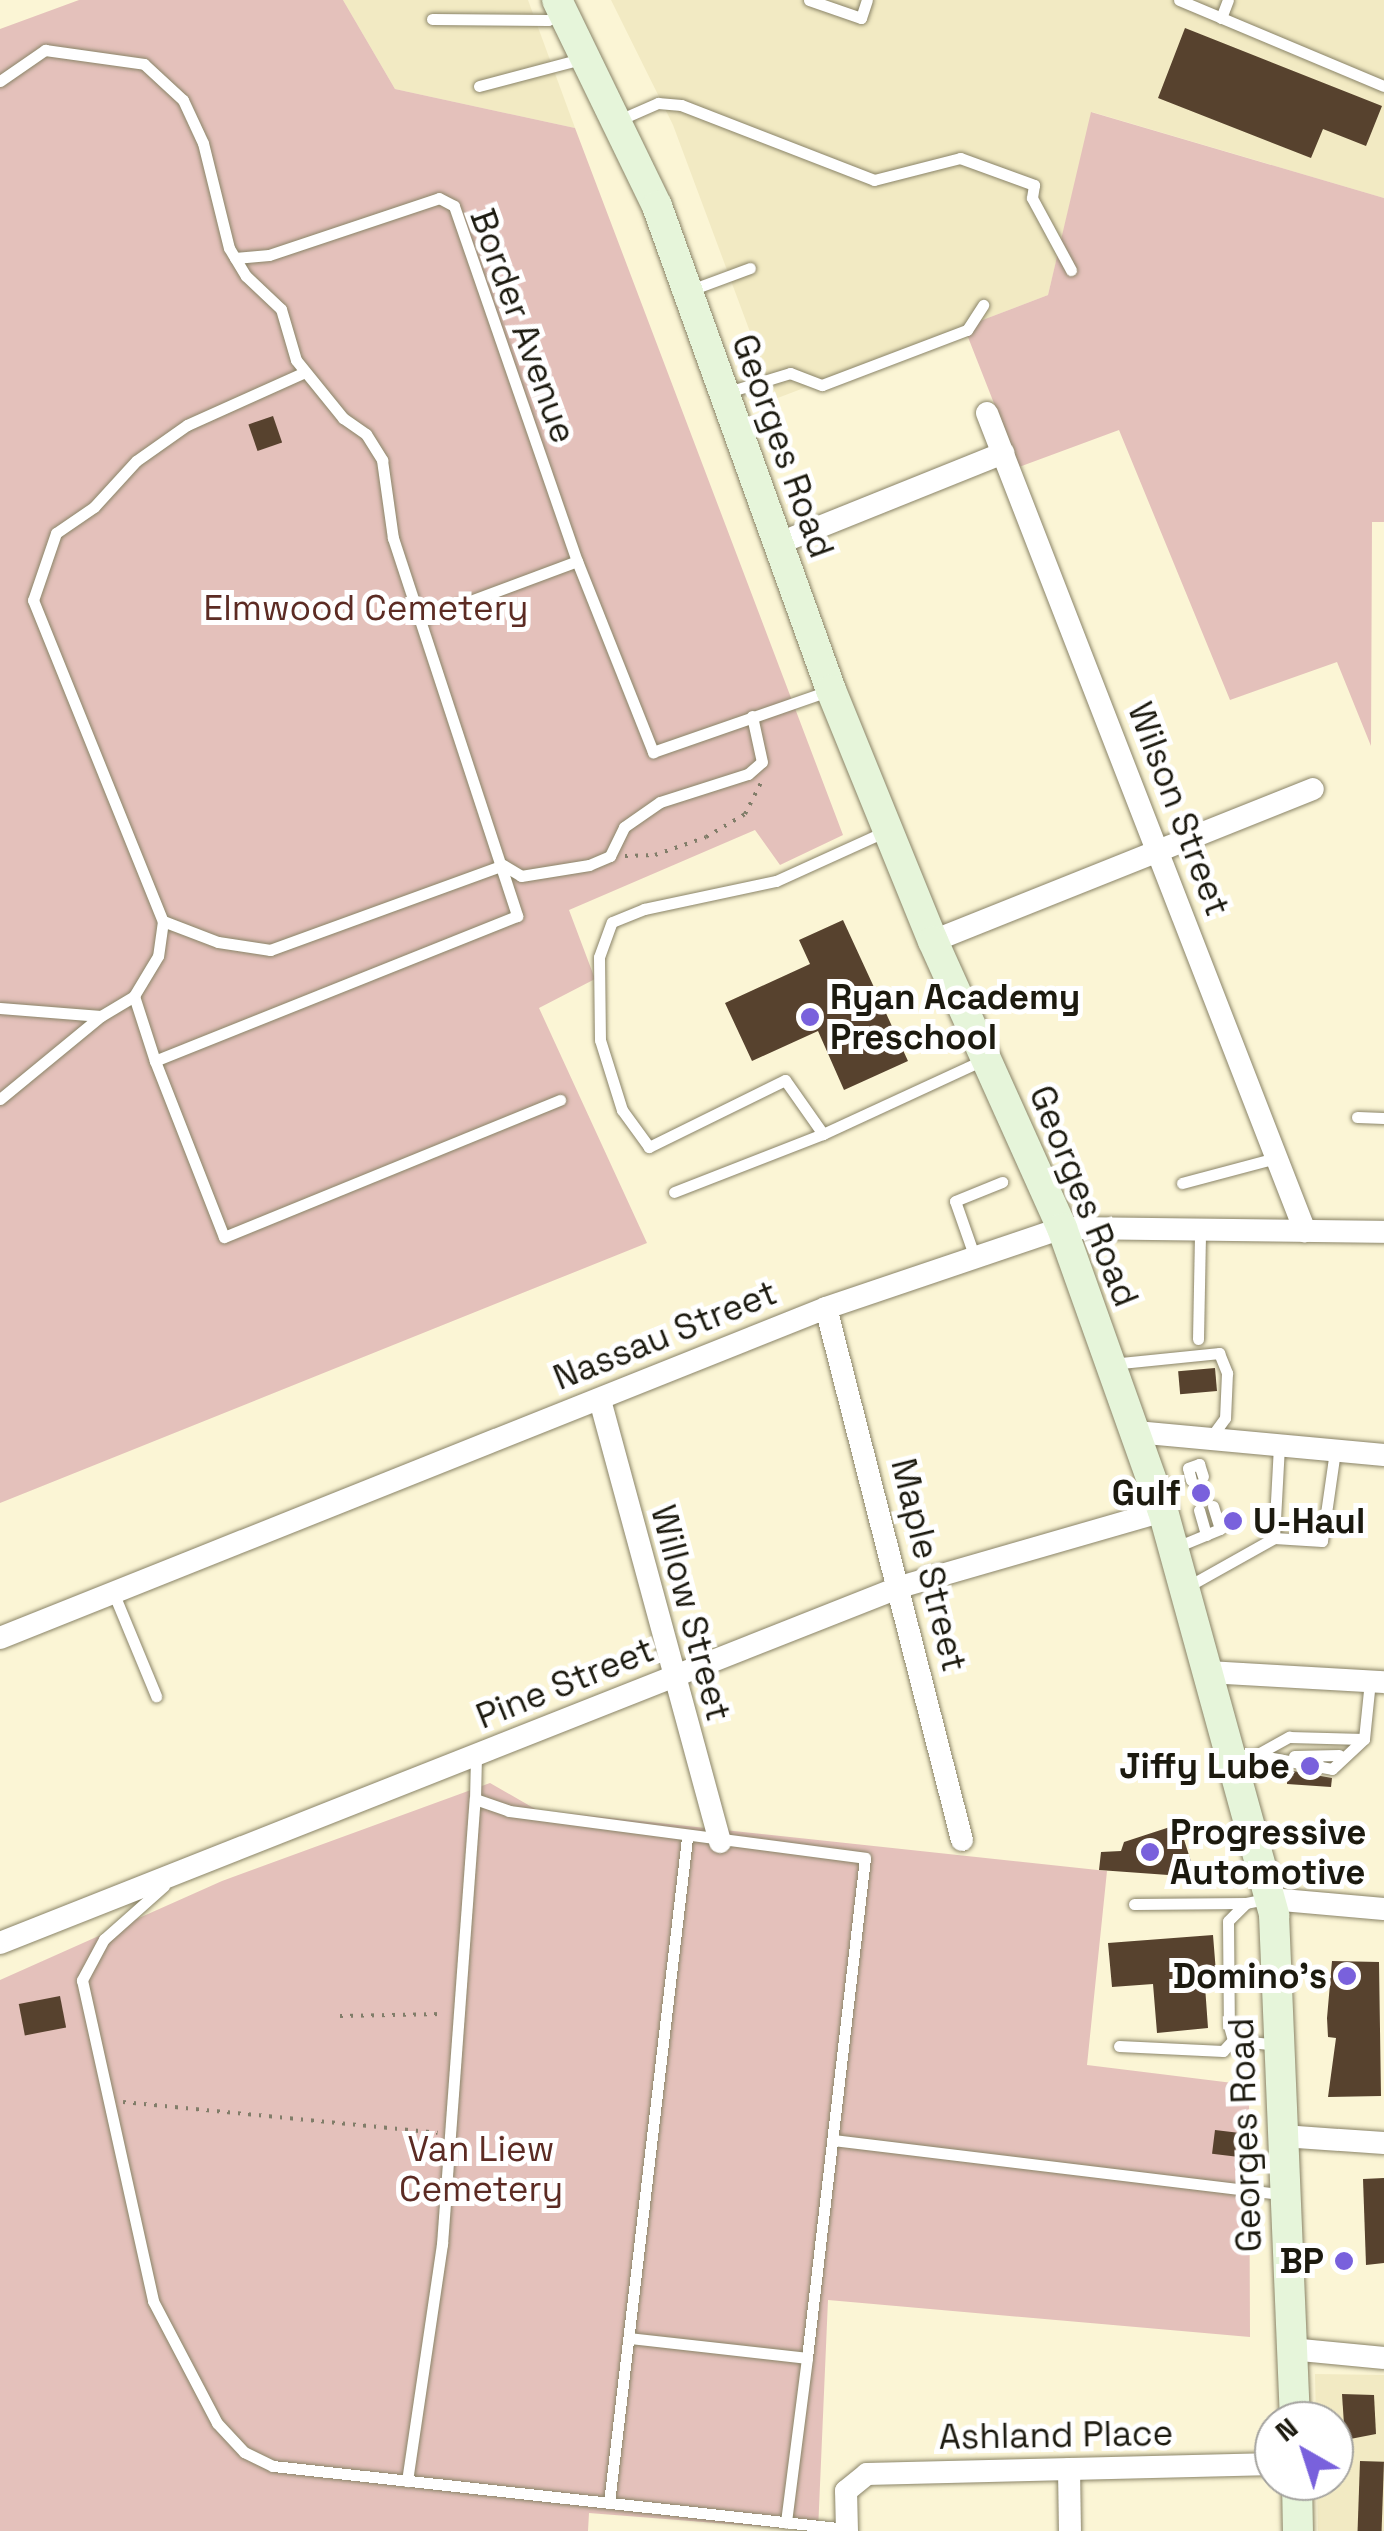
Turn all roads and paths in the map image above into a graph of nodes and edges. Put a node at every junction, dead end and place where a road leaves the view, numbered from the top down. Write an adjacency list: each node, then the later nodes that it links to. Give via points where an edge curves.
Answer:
1 (809, 0): 2 (lane, via 861,18)
2 (867, 0)
3 (1179, 0): 6 (lane)
4 (1228, 0): 6 (lane)
5 (561, 6): 7 (lane, via 548,20); 8 (street, Georges Road)
6 (1221, 18): 11 (lane)
7 (432, 19)
8 (584, 52): 10 (lane); 12 (street, Georges Road)
9 (0, 81): 13 (lane, via 44,50 144,64 196,120)
10 (479, 86)
11 (1384, 86)
12 (619, 120): 15 (lane, via 658,104 681,105 874,180 960,158 1034,184 1032,198); 16 (street, Georges Road)
13 (235, 258): 18 (lane, via 281,309); 23 (lane, Border Avenue, via 269,255 439,198 454,206)
14 (750, 268): 16 (lane)
15 (1071, 270)
16 (688, 291): 19 (street, Georges Road)
17 (983, 305): 19 (lane, via 967,330 822,386 790,373)
18 (305, 372): 24 (lane, via 343,418 366,434 382,460 393,538); 33 (lane, via 187,425 136,461 94,508 56,532 33,600)
19 (724, 393): 22 (street, Georges Road)
20 (987, 412): 21 (street, Wilson Street)
21 (1003, 454): 22 (street); 30 (street, Wilson Street)
22 (777, 544): 25 (street, Georges Road)
23 (577, 561): 24 (lane); 26 (lane, Border Avenue, via 652,752)
24 (422, 618): 32 (lane)
25 (831, 690): 26 (lane); 29 (street, Georges Road)
26 (752, 716): 27 (lane)
27 (762, 762): 31 (lane, via 748,774 660,802 624,827); 31 (path, via 761,786 746,814 654,855)
28 (1312, 790): 30 (street)
29 (886, 831): 34 (street, Georges Road); 44 (lane, via 776,881 612,922 599,957 600,1040 622,1110 649,1146 785,1080)
30 (1157, 851): 34 (street); 45 (street, Wilson Street)
31 (610, 856): 32 (lane, via 557,875 520,876)
32 (503, 866): 33 (lane, via 270,950 218,942); 39 (lane, via 517,916)
33 (163, 921): 35 (lane, via 158,956)
34 (933, 940): 38 (street, Georges Road)
35 (134, 996): 37 (lane); 39 (lane)
36 (0, 1008): 37 (lane)
37 (101, 1016): 40 (lane)
38 (987, 1058): 44 (lane); 49 (street, Georges Road)
39 (156, 1061): 41 (lane, via 224,1238)
40 (0, 1099)
41 (560, 1100)
42 (1357, 1116): 43 (lane)
43 (1384, 1118)
44 (824, 1134): 48 (lane)
45 (1276, 1158): 47 (lane); 51 (street, Wilson Street)
46 (1002, 1182): 53 (lane, via 955,1201)
47 (1182, 1183)
48 (674, 1192)
49 (1062, 1228): 50 (street, Nassau Street); 53 (street, Nassau Street); 56 (street, Georges Road)
50 (1200, 1231): 51 (street, Nassau Street); 55 (lane)
51 (1305, 1231): 52 (street, Nassau Street)
52 (1384, 1232)
53 (974, 1258): 54 (street, Nassau Street)
54 (826, 1308): 57 (street, Nassau Street); 70 (street, Maple Street)
55 (1198, 1339)
56 (1112, 1364): 58 (street, Georges Road); 59 (lane, via 1220,1353 1227,1372 1225,1418)
57 (600, 1400): 72 (street, Nassau Street); 75 (street, Willow Street)
58 (1136, 1432): 59 (street); 66 (street, Georges Road)
59 (1198, 1438): 60 (street); 63 (lane)
60 (1279, 1445): 61 (street); 68 (lane)
61 (1335, 1450): 62 (street); 68 (lane, via 1322,1541)
62 (1384, 1455)
63 (1197, 1478)
64 (1213, 1506): 67 (lane, via 1220,1529)
65 (1199, 1510): 67 (lane)
66 (1163, 1512): 69 (street, Georges Road); 70 (street, Pine Street)
67 (1206, 1536): 69 (lane)
68 (1274, 1538): 71 (lane)
69 (1174, 1548): 71 (street, Georges Road)
70 (900, 1586): 75 (street, Pine Street); 83 (street, Maple Street)
71 (1185, 1588): 74 (street, Georges Road)
72 (113, 1592): 73 (street, Nassau Street); 77 (lane)
73 (0, 1638)
74 (1208, 1672): 76 (street); 79 (street, Georges Road)
75 (670, 1679): 80 (street, Pine Street); 84 (street, Willow Street)
76 (1377, 1681): 78 (lane)
77 (156, 1696)
78 (1364, 1739): 79 (lane, via 1289,1737); 79 (lane, via 1332,1760)
79 (1244, 1755): 86 (street, Georges Road)
80 (476, 1756): 81 (lane); 85 (street, Pine Street)
81 (475, 1800): 82 (lane); 90 (lane)
82 (687, 1838): 84 (lane); 101 (lane)
83 (962, 1840)
84 (720, 1842): 98 (lane, via 866,1858)
85 (171, 1879): 89 (street, Pine Street); 95 (lane, via 87,1962 82,1980)
86 (1258, 1901): 87 (lane); 88 (street); 92 (lane, via 1228,1921); 93 (street, Georges Road)
87 (1134, 1904)
88 (1384, 1908)
89 (0, 1942)
90 (458, 2014): 91 (path); 96 (lane)
91 (340, 2016)
92 (1233, 2040): 93 (lane); 94 (lane, via 1224,2052)
93 (1279, 2045): 97 (street, Georges Road)
94 (1118, 2046)
95 (108, 2100): 96 (path); 108 (lane, via 152,2301 217,2423 244,2452 273,2466)
96 (448, 2134): 108 (lane, via 434,2315)
97 (1283, 2136): 99 (street); 100 (street, Georges Road)
98 (833, 2140): 100 (lane); 103 (lane)
99 (1384, 2144)
100 (1285, 2196): 102 (street, Georges Road)
101 (629, 2338): 103 (lane); 110 (lane)
102 (1292, 2349): 104 (street); 105 (street, Georges Road)
103 (808, 2358): 111 (lane)
104 (1384, 2358)
105 (1294, 2401)
106 (1254, 2464): 107 (street, Ashland Place)
107 (1069, 2469): 112 (street, Ashland Place, via 867,2474 846,2491); 113 (street)
108 (406, 2481): 110 (lane)
109 (1297, 2501): 114 (street)
110 (610, 2503): 111 (lane)
111 (786, 2522): 112 (lane)
112 (847, 2530)
113 (1070, 2531)
114 (1298, 2531)

